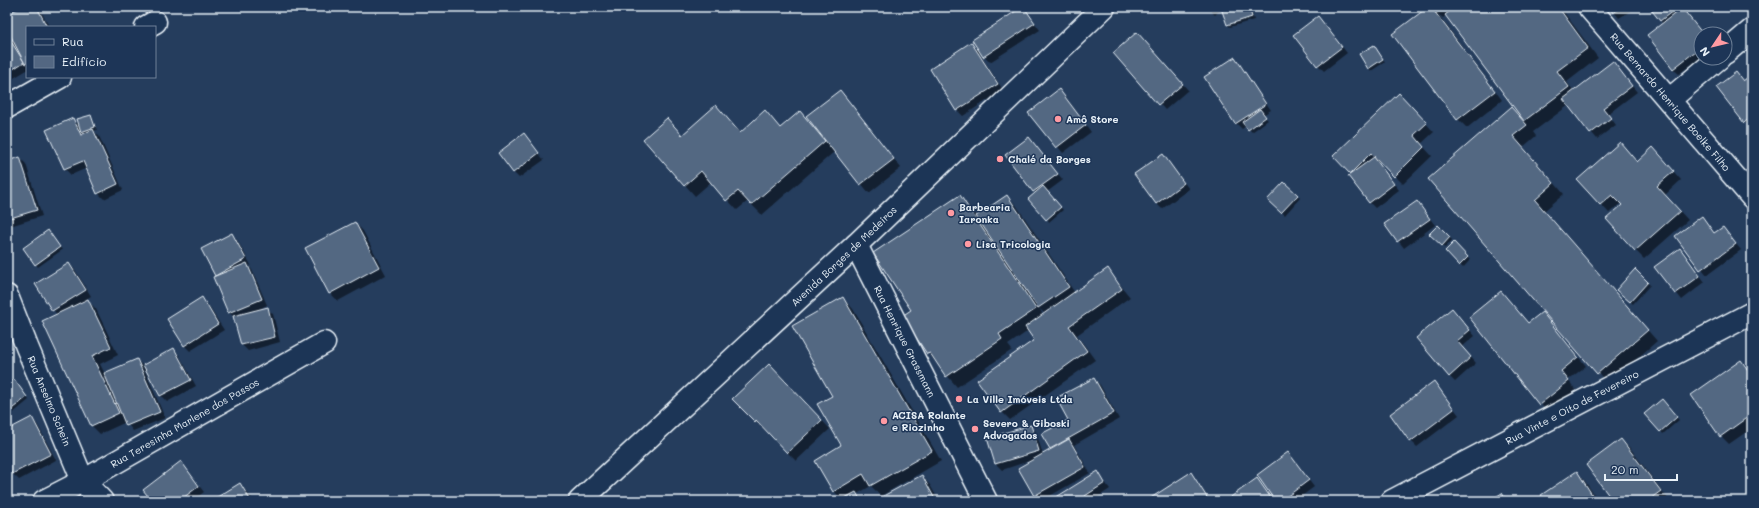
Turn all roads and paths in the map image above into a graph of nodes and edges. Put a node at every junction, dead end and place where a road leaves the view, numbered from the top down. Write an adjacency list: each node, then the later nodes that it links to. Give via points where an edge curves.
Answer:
1 (1104, 7): 10 (street, Avenida Borges de Medeiros)
2 (1589, 7): 7 (street, Rua Bernardo Henrique Boelke Filho)
3 (1752, 30): 4 (street)
4 (1733, 46)
5 (1709, 66): 7 (street)
6 (58, 78): 8 (street)
7 (1669, 100): 9 (street, Rua Bernardo Henrique Boelke Filho)
8 (7, 108)
9 (1752, 197)
10 (856, 245): 17 (street, Avenida Borges de Medeiros); 18 (street, Rua Henrique Grassmann)
11 (7, 296): 14 (street, Rua Anselmo Schein)
12 (1752, 313): 19 (street, Rua Vinte e Oito de Fevereiro)
13 (324, 344): 14 (street, Rua Teresinha Marlene dos Passos)
14 (83, 481): 15 (street, Rua Teresinha Marlene dos Passos); 16 (street, Rua Anselmo Schein)
15 (44, 501)
16 (102, 501)
17 (580, 501)
18 (986, 501)
19 (1392, 501)

